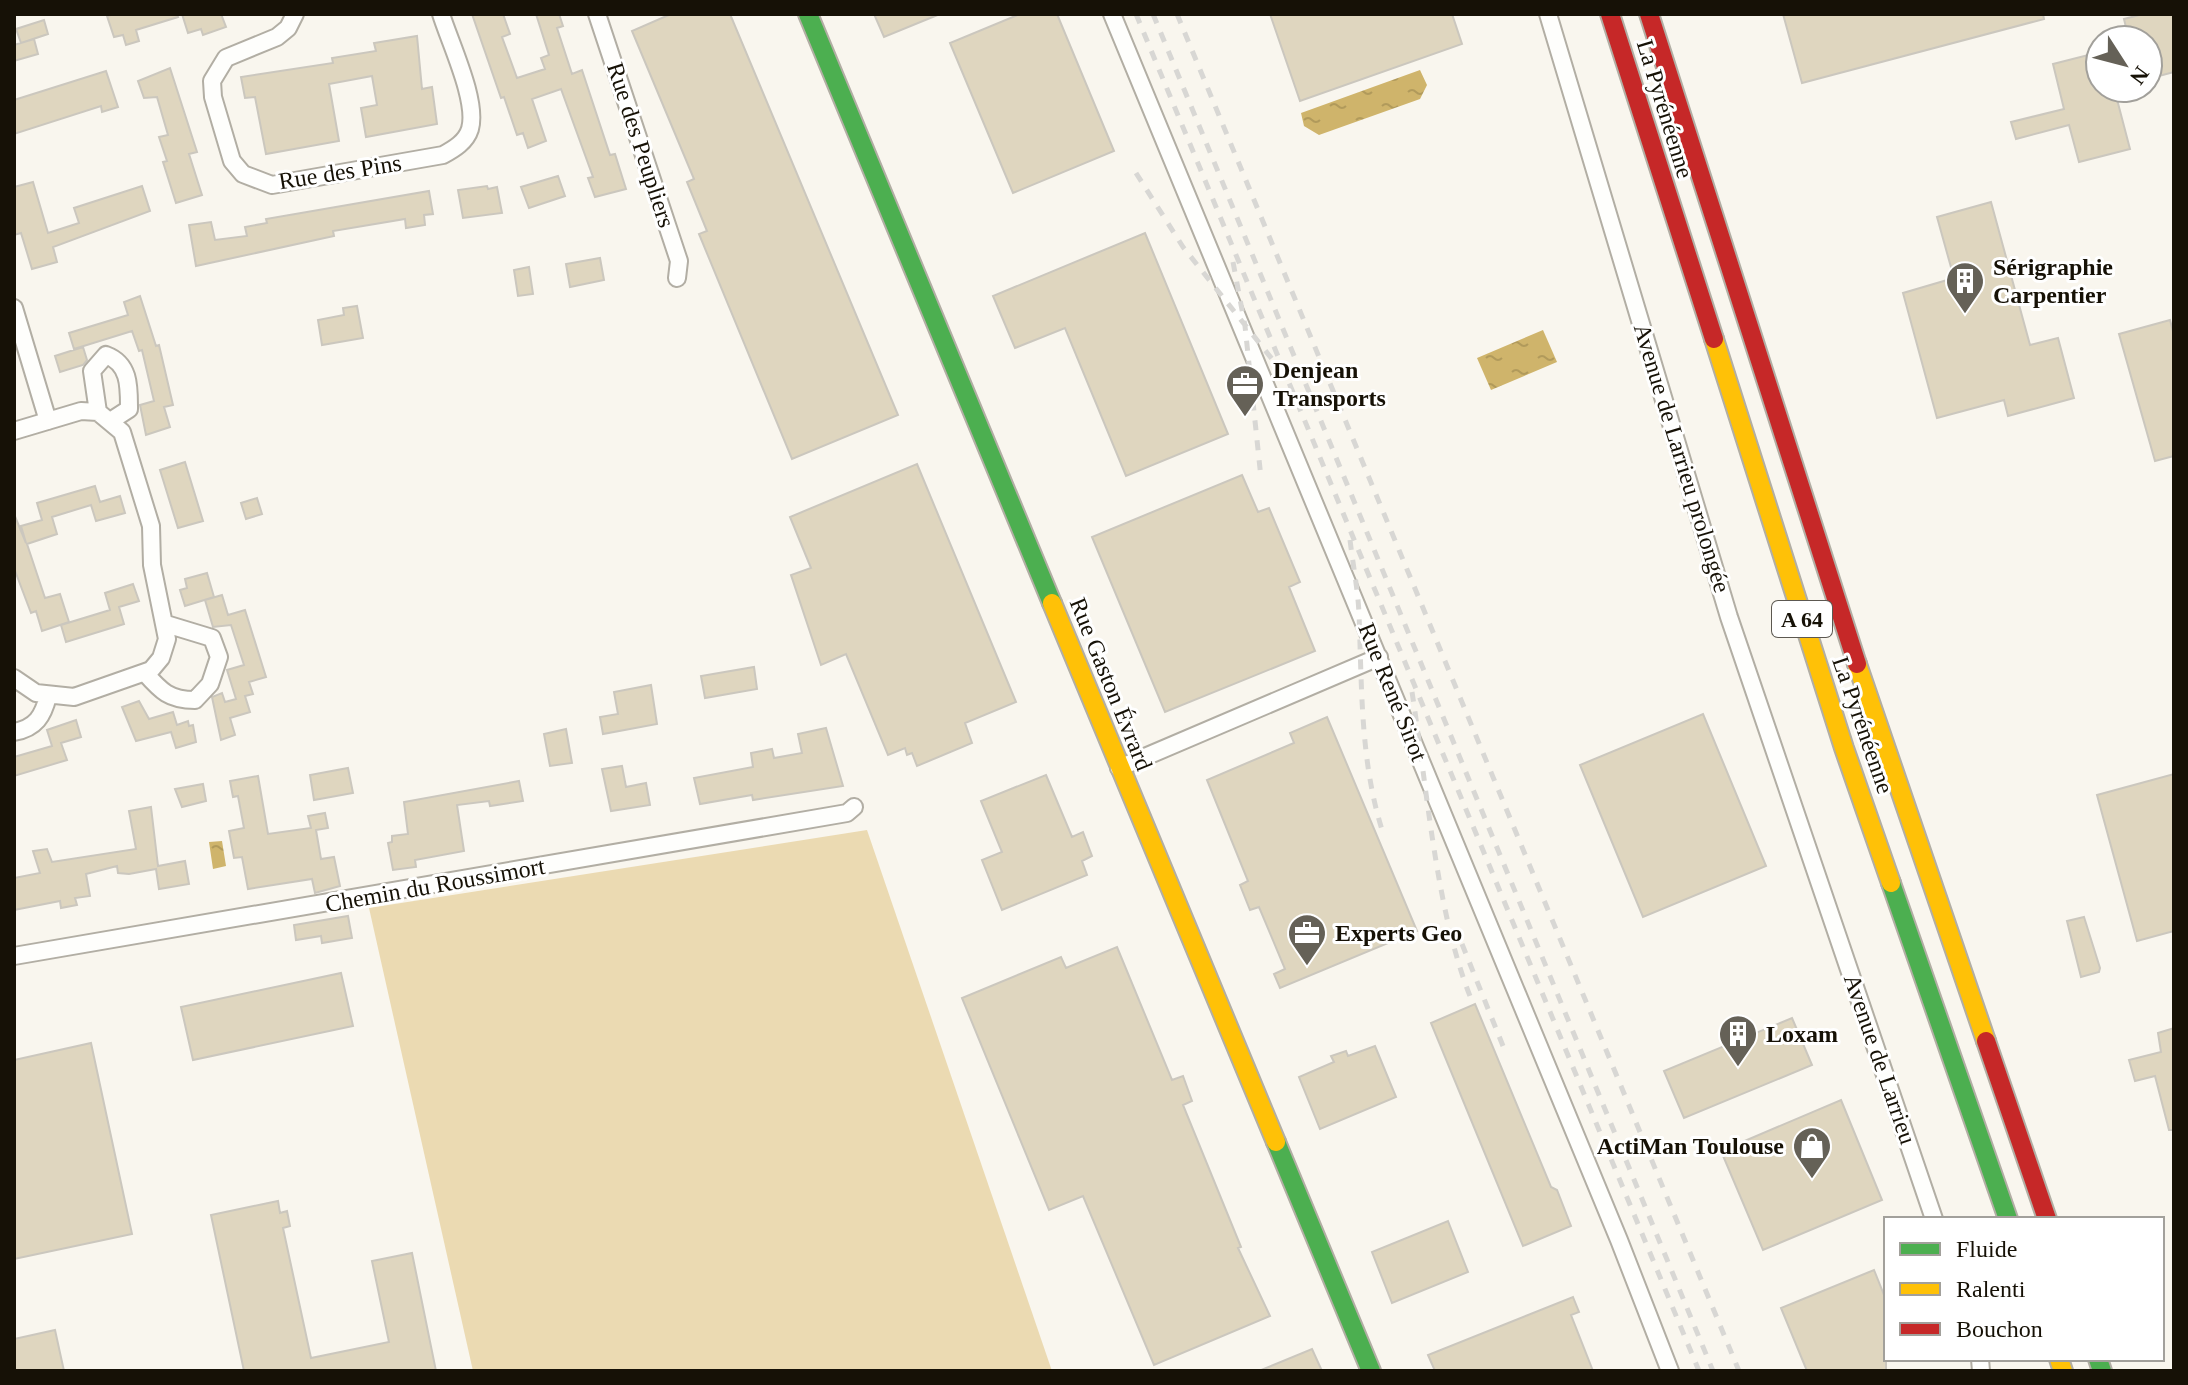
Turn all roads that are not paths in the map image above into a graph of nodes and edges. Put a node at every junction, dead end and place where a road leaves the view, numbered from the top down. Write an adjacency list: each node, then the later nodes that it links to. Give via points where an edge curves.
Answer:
1 (295, 14): 2 (street, Rue des Pins, via 277,37 226,58 212,81 232,161 243,174 272,185 443,155 458,147 469,132 472,111)
2 (441, 14)
3 (597, 14): 9 (street, Rue des Peupliers, via 679,261)
4 (808, 14): 19 (main road, Rue Gaston Évrard)
5 (1112, 14): 14 (street, Rue René Sirot)
6 (1548, 14): 21 (street, Avenue de Larrieu prolongée, via 1729,617)
7 (1610, 14): 24 (main road, La Pyrénéenne / A 64, via 1840,734)
8 (1649, 14): 25 (main road, La Pyrénéenne / A 64, via 1858,669)
9 (677, 278)
10 (14, 308): 11 (street)
11 (48, 421): 12 (street); 13 (street, via 81,411 105,416 122,432 151,526 154,579)
12 (14, 431)
13 (166, 624): 15 (street, via 161,658); 15 (street, via 212,638 219,657 210,684 195,700 176,700)
14 (1379, 657): 19 (street); 27 (street, Rue René Sirot)
15 (145, 673): 17 (street, via 74,697)
16 (14, 678): 17 (street)
17 (48, 696): 18 (street, via 36,722)
18 (14, 732)
19 (1119, 768): 26 (main road, Rue Gaston Évrard)
20 (854, 807): 22 (street, Chemin du Roussimort, via 847,813)
21 (1825, 898): 23 (street, Avenue de Larrieu)
22 (14, 956)
23 (1933, 1217)
24 (2007, 1217)
25 (2046, 1217)
26 (1371, 1371)
27 (1670, 1371)

